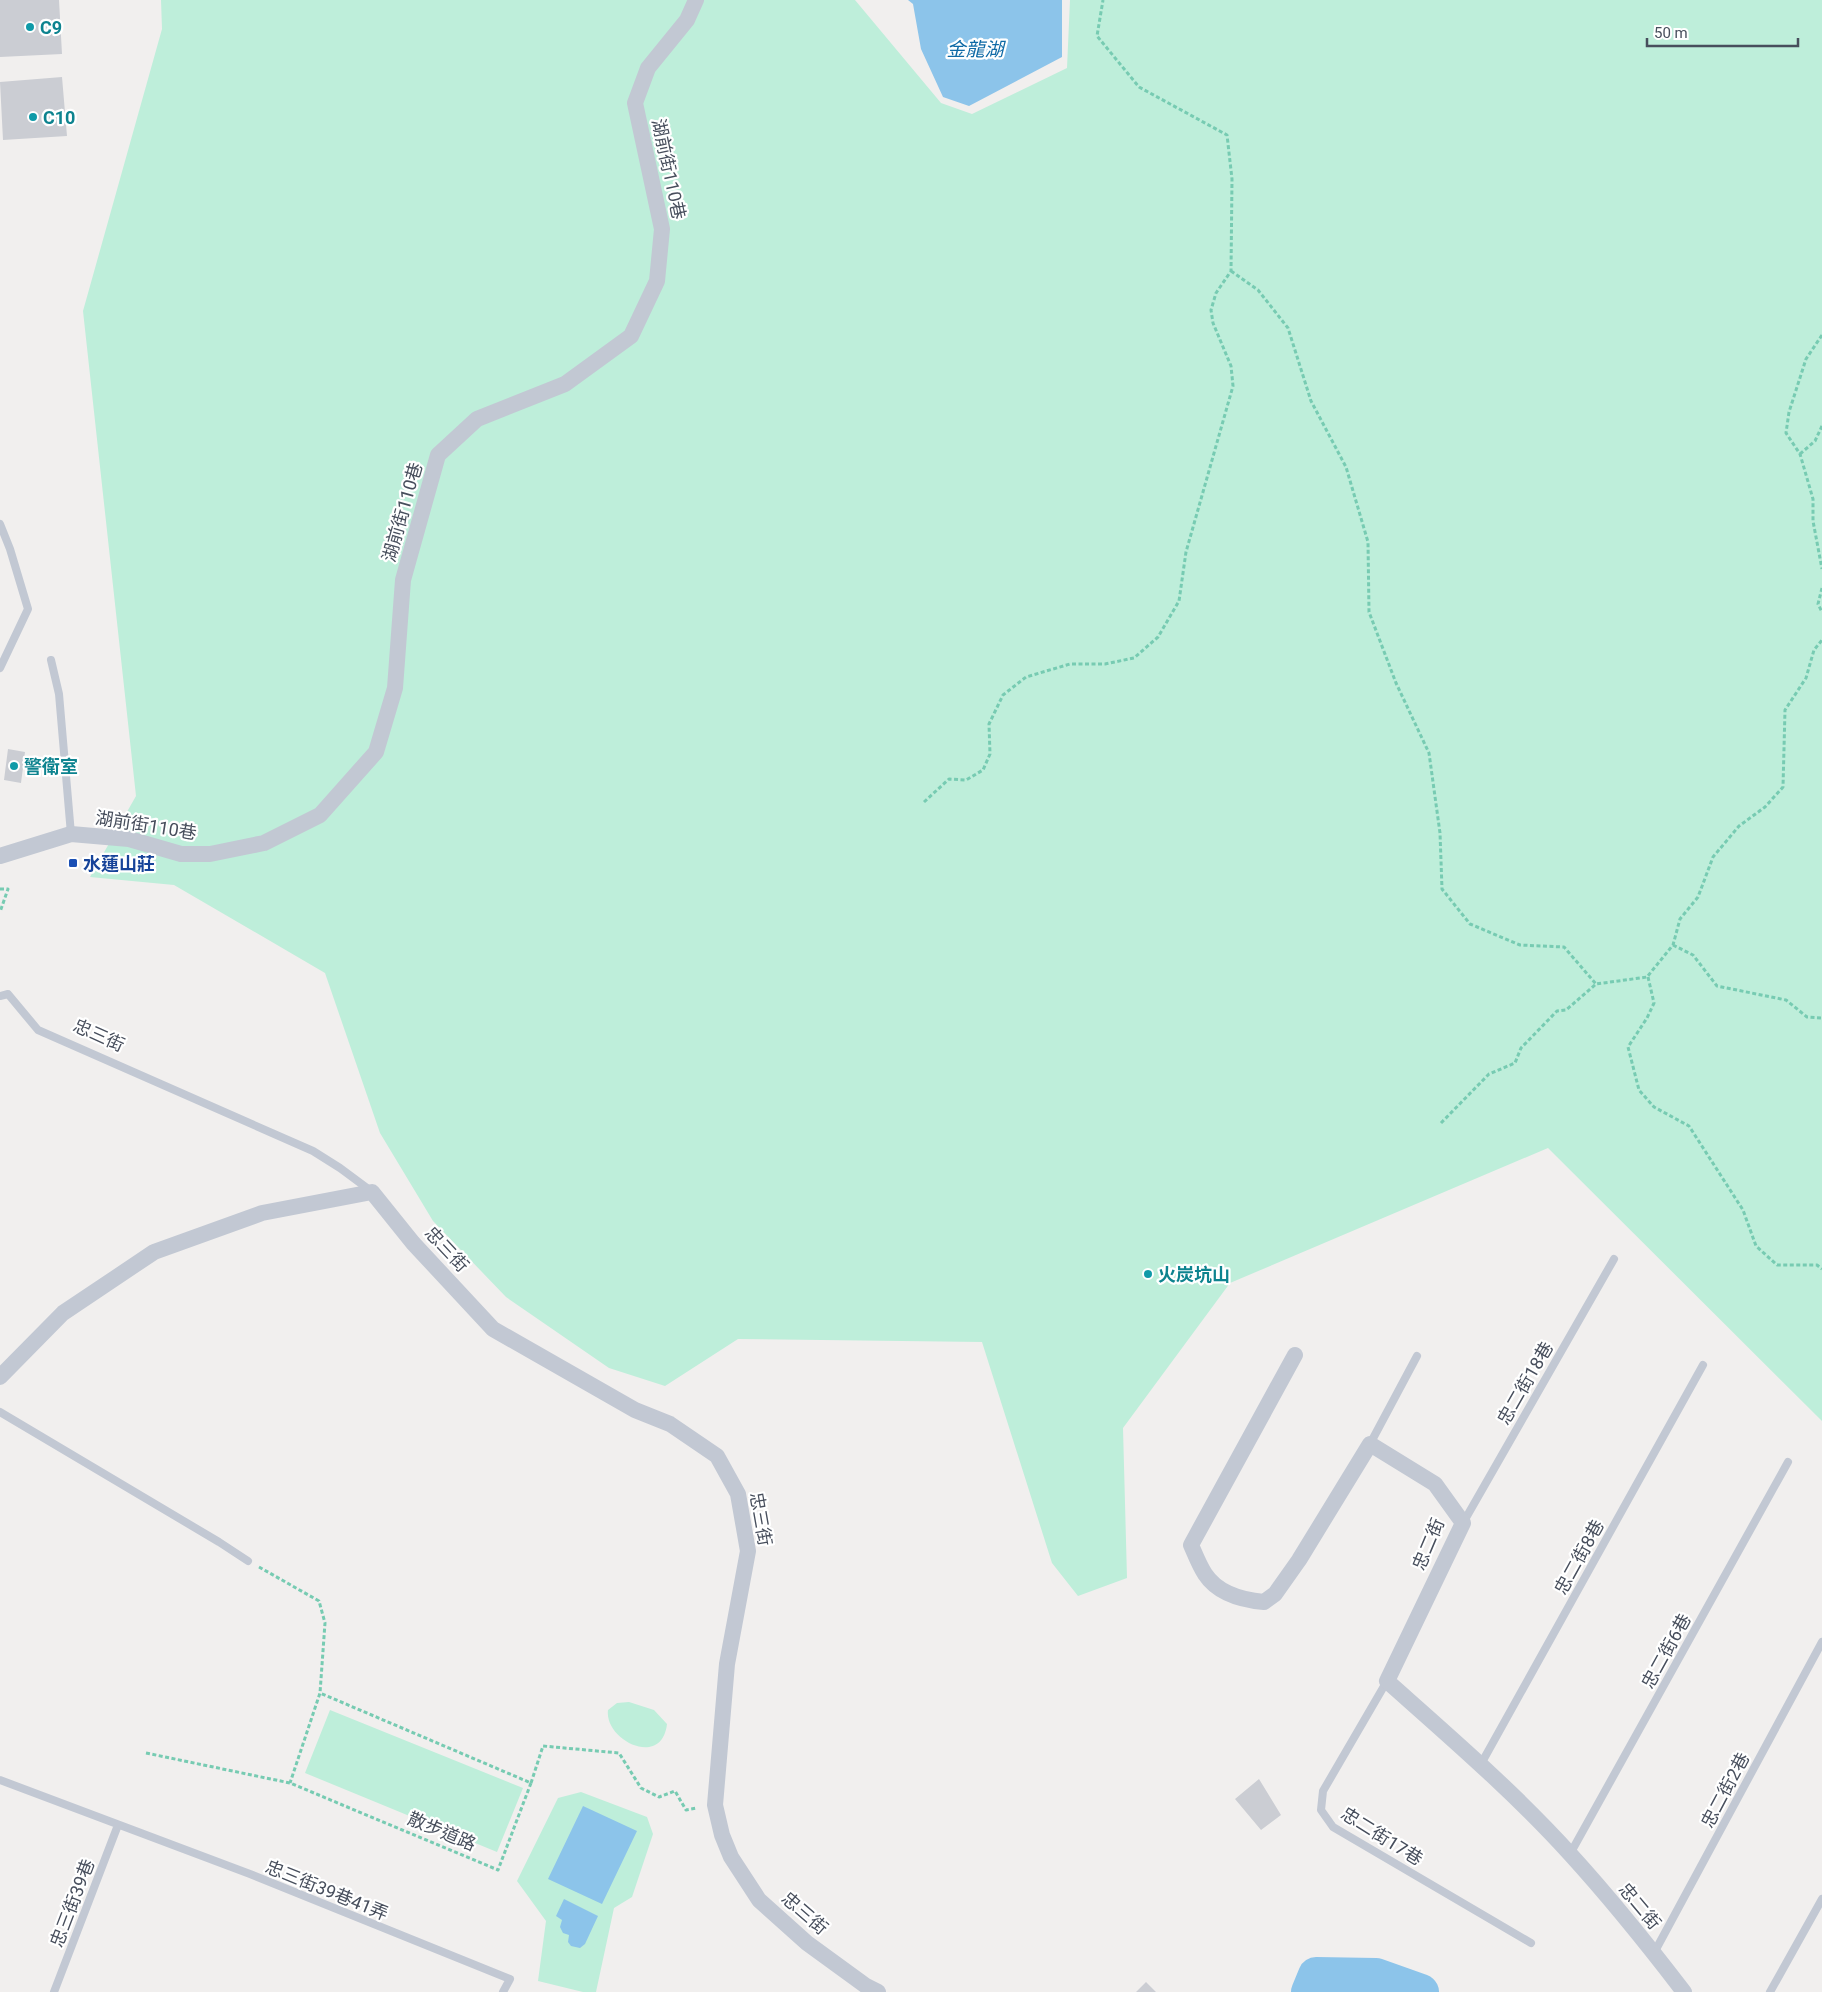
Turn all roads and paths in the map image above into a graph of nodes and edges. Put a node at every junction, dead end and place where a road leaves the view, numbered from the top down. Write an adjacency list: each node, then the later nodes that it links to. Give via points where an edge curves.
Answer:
1 (696, 0): 15 (street, 湖前街110巷, via 687,20 648,68 634,104 662,229 657,281 631,336 565,384 477,419 438,456 403,580 395,688 376,752 320,815 264,843 210,854 181,854 129,839)
2 (1103, 0): 3 (path, via 1097,36 1139,87 1227,135 1232,178)
3 (1231, 271): 14 (path, via 1216,293 1211,310 1231,366 1232,386 1186,552 1179,601 1158,637 1134,658 1105,664 1070,664 1026,677 1003,695 989,724 990,754 983,770 966,780 949,780); 21 (path, via 1258,290 1288,328 1311,401 1346,467 1368,542 1369,612 1396,683 1429,753 1440,832 1442,889 1470,924 1520,945 1564,947)
4 (1822, 335): 6 (path, via 1806,359 1789,412 1786,433)
5 (1822, 426): 6 (path, via 1815,441)
6 (1800, 454): 8 (path, via 1813,499 1813,521)
7 (0, 524): 13 (lane, via 28,608)
8 (1822, 569)
9 (1822, 588): 10 (path, via 1818,604)
10 (1822, 612)
11 (1822, 640): 19 (path, via 1814,650 1806,678 1785,710 1783,787 1739,826 1713,857 1698,897 1680,919)
12 (50, 660): 15 (lane, via 60,694)
13 (0, 668)
14 (924, 802)
15 (71, 834): 16 (street, 湖前街110巷)
16 (0, 856)
17 (0, 889): 18 (path, via 8,888)
18 (0, 912)
19 (1673, 945): 20 (path); 23 (path, via 1692,955 1717,986 1786,1000 1807,1017)
20 (1648, 977): 21 (path); 27 (path, via 1654,1003 1628,1047 1639,1090 1654,1107 1689,1126 1744,1210 1756,1246 1777,1265 1817,1265)
21 (1596, 984): 24 (path, via 1566,1010 1557,1011 1521,1048 1515,1062 1489,1074)
22 (4, 995): 25 (lane, 忠三街, via 38,1030 313,1151)
23 (1822, 1018)
24 (1441, 1123)
25 (372, 1192): 31 (street, via 262,1213 154,1252 64,1313); 45 (street, 忠三街, via 413,1243 493,1329 635,1410 670,1424 717,1456 738,1494 748,1551 727,1664)
26 (1614, 1258): 35 (lane, 忠二街18巷)
27 (1822, 1269)
28 (1295, 1355): 33 (street, via 1190,1545 1205,1575 1225,1592 1248,1600 1264,1602 1275,1594)
29 (1417, 1356): 33 (lane)
30 (1703, 1365): 41 (lane, 忠二街8巷)
31 (0, 1377)
32 (0, 1412): 36 (lane)
33 (1370, 1444): 35 (street, 忠二街, via 1436,1484)
34 (1788, 1462): 47 (lane, 忠二街6巷)
35 (1463, 1523): 38 (street, 忠二街)
36 (248, 1561): 39 (path, via 319,1601 325,1623)
37 (1822, 1642): 50 (lane, 忠二街2巷)
38 (1387, 1681): 41 (street, 忠二街); 49 (lane, 忠二街17巷, via 1323,1791 1321,1810 1333,1828)
39 (320, 1693): 43 (path); 44 (path)
40 (146, 1753): 43 (path, 散步道路)
41 (1481, 1764): 47 (street, 忠二街)
42 (0, 1780): 46 (lane)
43 (290, 1782): 44 (path, 散步道路, via 498,1870)
44 (532, 1783): 45 (path, 散步道路, via 543,1746 618,1753 641,1788 659,1797 675,1791 686,1810)
45 (715, 1805): 53 (street, 忠三街, via 731,1858 759,1900 807,1943)
46 (118, 1825): 51 (lane, 忠三街39巷); 52 (lane, 忠三街39巷41弄, via 250,1874 510,1979)
47 (1570, 1854): 50 (street, 忠二街)
48 (1822, 1899): 55 (lane)
49 (1531, 1943)
50 (1654, 1953): 54 (street, 忠二街)
51 (54, 1992)
52 (502, 1992)
53 (878, 1992)
54 (1684, 1992)
55 (1770, 1992)

